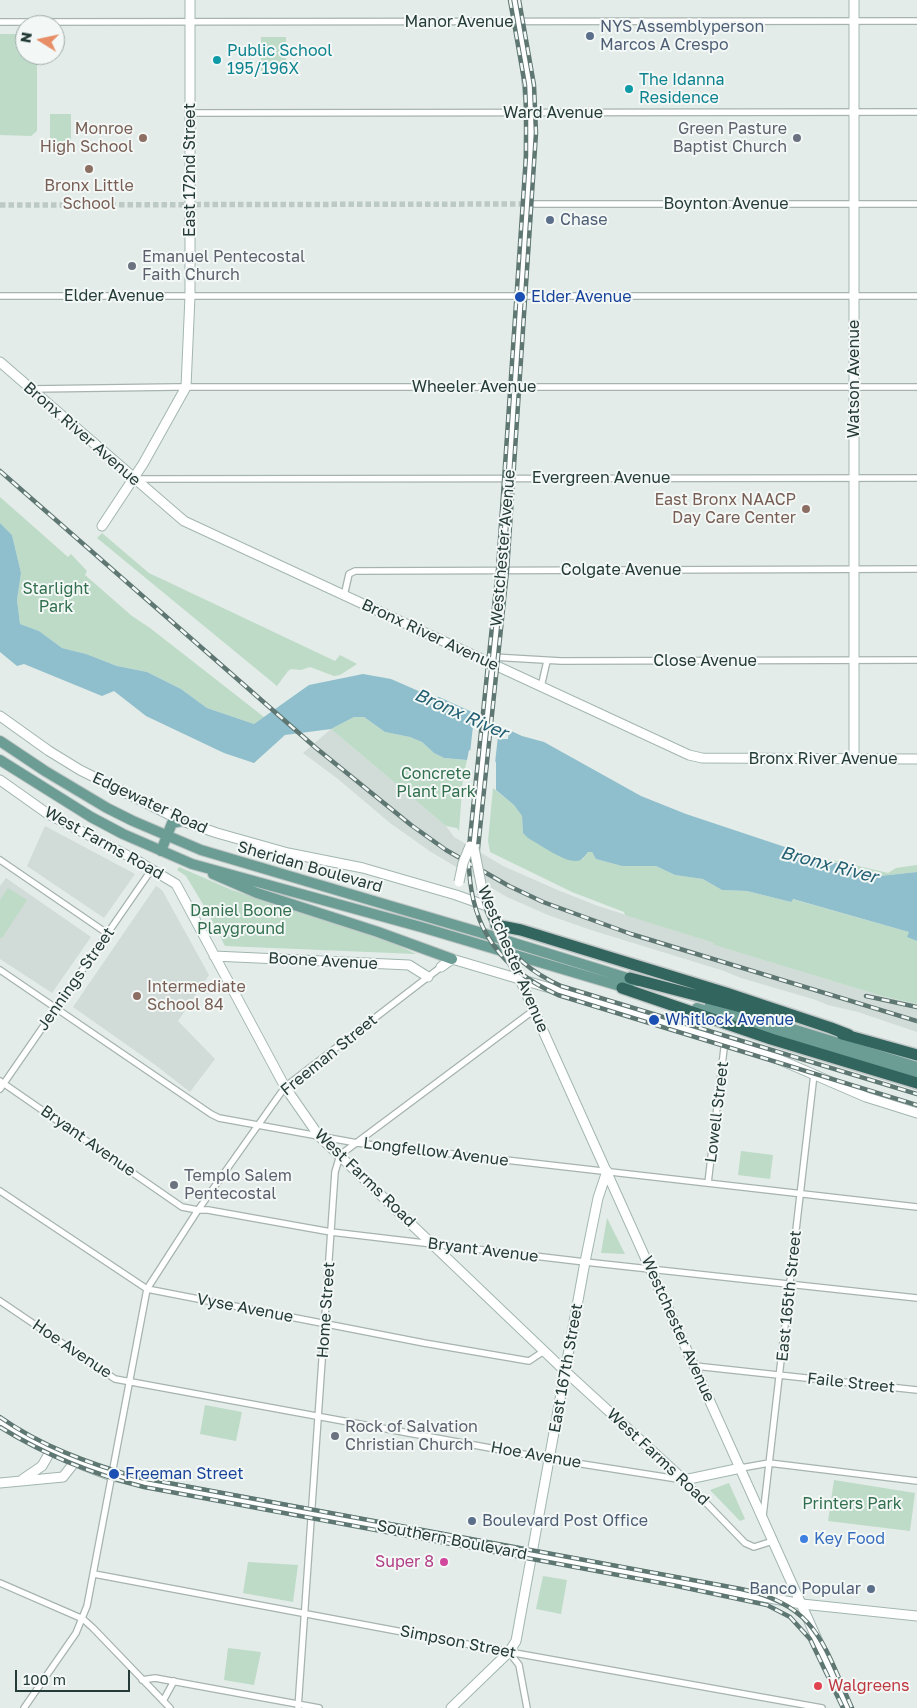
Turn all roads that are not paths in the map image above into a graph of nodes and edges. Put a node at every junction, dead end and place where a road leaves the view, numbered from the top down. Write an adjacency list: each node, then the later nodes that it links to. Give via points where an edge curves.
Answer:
1 (190, 0): 7 (main road, East 172nd Street)
2 (515, 0): 8 (main road, Westchester Avenue)
3 (854, 0): 4 (main road, Watson Avenue)
4 (854, 21): 5 (street, Manor Avenue); 8 (street, Manor Avenue); 9 (main road, Watson Avenue)
5 (917, 21)
6 (0, 22): 7 (street, Manor Avenue)
7 (190, 22): 8 (street, Manor Avenue); 11 (main road, East 172nd Street)
8 (519, 22): 12 (main road, Westchester Avenue)
9 (854, 112): 10 (street, Ward Avenue); 12 (street, Ward Avenue); 14 (main road, Watson Avenue)
10 (917, 112)
11 (190, 113): 12 (street, Ward Avenue); 18 (main road, East 172nd Street)
12 (530, 113): 19 (main road, Westchester Avenue)
13 (535, 204): 14 (street, Boynton Avenue)
14 (854, 204): 15 (street, Boynton Avenue); 16 (main road, Watson Avenue)
15 (917, 204)
16 (854, 295): 19 (street, Elder Avenue); 20 (street, Elder Avenue); 22 (main road, Watson Avenue)
17 (0, 296): 18 (street, Elder Avenue)
18 (190, 296): 19 (street, Elder Avenue); 24 (main road, East 172nd Street)
19 (522, 296): 25 (main road, Westchester Avenue)
20 (917, 296)
21 (0, 362): 26 (main road, Bronx River Avenue)
22 (854, 386): 23 (street, Wheeler Avenue); 25 (street, Wheeler Avenue); 28 (main road, Watson Avenue)
23 (917, 386)
24 (186, 387): 25 (street, Wheeler Avenue); 26 (street, Wheeler Avenue); 30 (main road, East 172nd Street)
25 (516, 387): 27 (main road, Westchester Avenue)
26 (31, 389): 30 (main road, Bronx River Avenue)
27 (510, 478): 28 (street, Evergreen Avenue); 30 (street, Evergreen Avenue); 34 (main road, Westchester Avenue)
28 (854, 478): 29 (street, Evergreen Avenue); 32 (main road, Watson Avenue)
29 (917, 478)
30 (134, 479): 31 (main road, East 172nd Street); 35 (main road, Bronx River Avenue, via 184,521)
31 (102, 526)
32 (854, 569): 33 (street, Colgate Avenue); 34 (street, Colgate Avenue); 36 (main road, Watson Avenue)
33 (917, 569)
34 (503, 570): 35 (street, Colgate Avenue, via 355,571 349,574); 38 (main road, Westchester Avenue)
35 (344, 596): 38 (main road, Bronx River Avenue)
36 (854, 660): 37 (street, Close Avenue); 39 (street, Close Avenue); 43 (main road, Watson Avenue)
37 (917, 660)
38 (493, 661): 39 (street, Close Avenue); 40 (main road, Bronx River Avenue); 49 (main road, Westchester Avenue)
39 (547, 661): 40 (street)
40 (541, 687): 43 (main road, Bronx River Avenue, via 696,758)
41 (0, 716): 47 (main road, Edgewater Road, via 80,770)
42 (0, 742): 48 (main road, Sheridan Boulevard, via 83,794)
43 (854, 758): 44 (main road, Bronx River Avenue)
44 (917, 759)
45 (0, 760): 50 (main road, Sheridan Boulevard, via 92,817)
46 (0, 780): 53 (main road, West Farms Road, via 48,814)
47 (182, 821): 48 (main road, via 172,823); 54 (main road, Edgewater Road, via 276,850 356,866)
48 (167, 836): 50 (main road); 64 (main road, Sheridan Boulevard, via 232,861 473,930)
49 (472, 847): 54 (main road, bridge, via 464,863); 55 (main road, Westchester Avenue, bridge)
50 (161, 851): 52 (main road, Sheridan Boulevard)
51 (0, 860): 57 (street)
52 (192, 864): 59 (main road, via 257,893); 64 (main road, Sheridan Boulevard)
53 (152, 869): 57 (street, Jennings Street); 58 (main road, West Farms Road, via 176,884)
54 (456, 895): 55 (main road, Edgewater Road)
55 (487, 906): 56 (main road, Westchester Avenue)
56 (496, 926): 63 (main road, Westchester Avenue, bridge); 67 (highway, via 526,932 726,993)
57 (108, 934): 65 (street, Jennings Street)
58 (214, 956): 62 (main road, Boone Avenue, via 410,965); 75 (main road, West Farms Road)
59 (452, 959): 60 (main road); 63 (main road)
60 (441, 967): 62 (street, Freeman Street)
61 (0, 970): 65 (street, Longfellow Avenue)
62 (428, 976): 75 (street, Freeman Street)
63 (520, 979): 66 (main road, Westchester Avenue); 68 (main road)
64 (626, 983): 67 (highway); 70 (main road, via 658,989); 72 (main road, via 661,997); 74 (highway, via 763,1036)
65 (56, 1009): 73 (street, Jennings Street); 78 (street, Longfellow Avenue, via 215,1116)
66 (534, 1010): 80 (street); 82 (main road, Westchester Avenue)
67 (848, 1035): 69 (highway)
68 (725, 1040): 71 (main road); 83 (street, Lowell Street)
69 (917, 1055)
70 (917, 1067)
71 (814, 1074): 77 (main road, via 866,1097); 85 (street, East 165th Street)
72 (917, 1076)
73 (2, 1082): 76 (street, Jennings Street); 87 (street, Bryant Avenue, via 182,1207)
74 (917, 1083)
75 (285, 1087): 78 (street, Freeman Street); 79 (main road, West Farms Road)
76 (0, 1089)
77 (917, 1113)
78 (256, 1125): 79 (street, Longfellow Avenue); 87 (street, Freeman Street)
79 (319, 1136): 80 (street, Longfellow Avenue); 81 (main road, West Farms Road)
80 (357, 1143): 81 (street); 82 (street, Longfellow Avenue)
81 (340, 1155): 88 (street, Home Street, via 335,1172); 89 (main road, West Farms Road)
82 (607, 1171): 83 (street, Longfellow Avenue); 90 (main road, East 167th Street); 91 (main road, Westchester Avenue)
83 (708, 1183): 85 (street, Longfellow Avenue)
84 (0, 1191): 93 (street, Vyse Avenue)
85 (800, 1194): 86 (street, Longfellow Avenue); 92 (street, East 165th Street)
86 (917, 1206)
87 (198, 1210): 88 (street, Bryant Avenue); 93 (street, Freeman Street)
88 (331, 1232): 89 (street, Bryant Avenue); 96 (street, Home Street)
89 (433, 1244): 90 (street, Bryant Avenue); 97 (main road, West Farms Road)
90 (585, 1262): 91 (street, Bryant Avenue); 99 (main road, East 167th Street)
91 (650, 1268): 92 (street, Bryant Avenue); 98 (main road, Westchester Avenue)
92 (790, 1284): 94 (street, Bryant Avenue); 100 (street, East 165th Street)
93 (147, 1289): 96 (street, Vyse Avenue); 101 (street, Freeman Street)
94 (917, 1298)
95 (0, 1301): 101 (street, Hoe Avenue, via 115,1379)
96 (325, 1323): 97 (street, Vyse Avenue, via 529,1361); 103 (street, Home Street)
97 (544, 1351): 99 (main road, West Farms Road)
98 (695, 1366): 100 (street, Faile Street); 109 (main road, Westchester Avenue)
99 (566, 1372): 106 (main road, East 167th Street); 112 (main road, West Farms Road)
100 (780, 1375): 102 (street, Faile Street); 107 (street, East 165th Street)
101 (129, 1381): 103 (street, Hoe Avenue); 110 (street, Freeman Street)
102 (917, 1390)
103 (319, 1415): 106 (street, Hoe Avenue); 115 (street, Home Street)
104 (0, 1422): 105 (main road, Southern Boulevard)
105 (50, 1452): 108 (main road, Southern Boulevard); 111 (main road, via 42,1466)
106 (550, 1458): 112 (street, Hoe Avenue); 118 (main road, East 167th Street)
107 (769, 1462): 109 (street, Hoe Avenue); 113 (street, Hoe Avenue); 116 (street, East 165th Street)
108 (74, 1463): 110 (main road, Southern Boulevard); 111 (main road, via 62,1477)
109 (741, 1468): 112 (main road, Hoe Avenue); 116 (main road, Westchester Avenue)
110 (112, 1476): 115 (main road, Southern Boulevard); 119 (street, Freeman Street)
111 (21, 1480): 114 (main road)
112 (684, 1480): 117 (street, West Farms Road, via 745,1543 754,1547)
113 (917, 1481)
114 (0, 1483)
115 (312, 1514): 118 (main road, Southern Boulevard); 122 (street, Home Street)
116 (763, 1518): 117 (main road, Westchester Avenue)
117 (773, 1541): 121 (main road, Westchester Avenue)
118 (533, 1555): 121 (main road, Southern Boulevard); 125 (main road, East 167th Street, via 516,1640)
119 (94, 1574): 122 (street, Simpson Street); 124 (street, Freeman Street)
120 (0, 1583): 124 (street)
121 (802, 1604): 123 (main road, Southern Boulevard); 136 (main road, Westchester Avenue)
122 (305, 1612): 125 (street, Simpson Street); 129 (street, Home Street)
123 (917, 1616)
124 (83, 1619): 126 (street); 130 (street, Freeman Street)
125 (509, 1652): 133 (main road); 134 (street, via 520,1665); 135 (street, Simpson Street)
126 (142, 1680): 127 (street); 128 (street)
127 (174, 1681): 128 (street); 129 (street)
128 (163, 1701): 131 (street)
129 (298, 1706): 132 (street)
130 (24, 1708)
131 (170, 1708)
132 (319, 1708)
133 (452, 1708)
134 (527, 1708)
135 (822, 1708)
136 (848, 1708)

